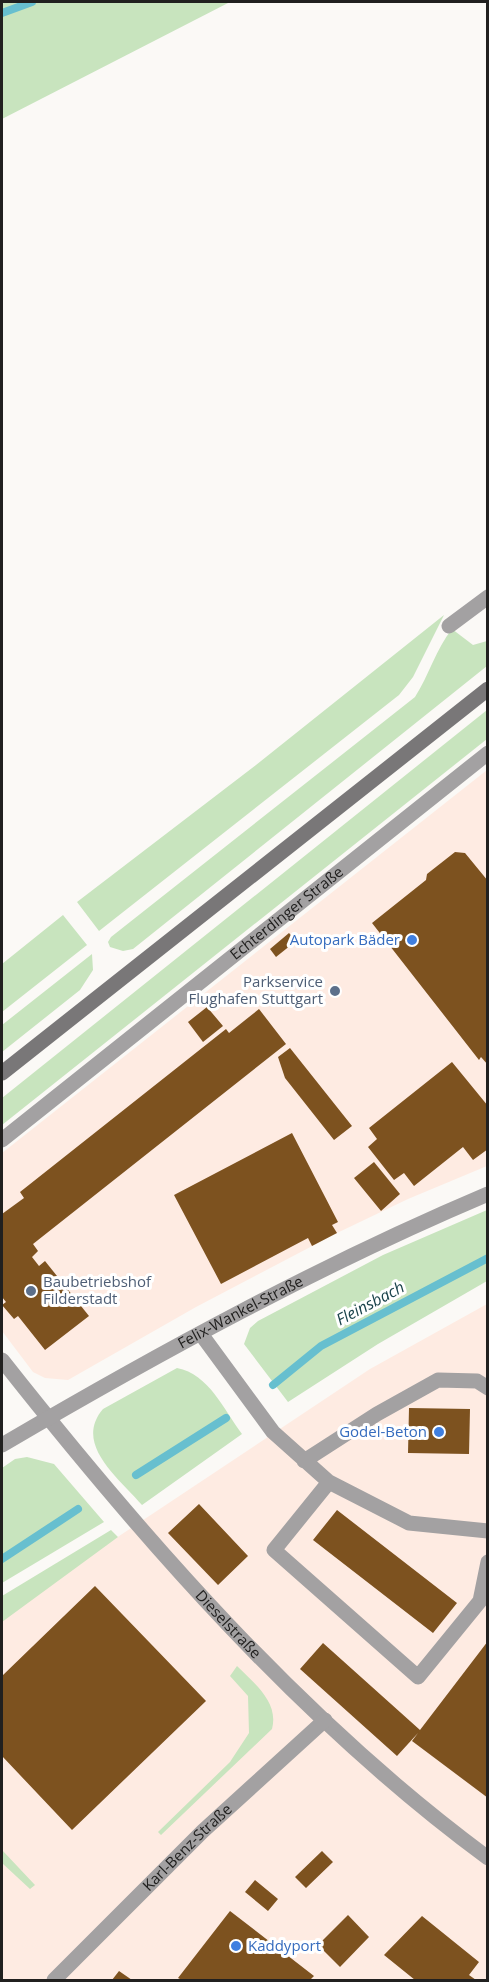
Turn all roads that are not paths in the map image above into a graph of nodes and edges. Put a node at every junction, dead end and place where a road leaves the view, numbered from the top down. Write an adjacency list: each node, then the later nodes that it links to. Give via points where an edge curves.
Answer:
1 (488, 597): 2 (street)
2 (449, 627)
3 (488, 688): 5 (main road)
4 (488, 753): 6 (street, Echterdinger Straße)
5 (2, 1073)
6 (2, 1140)
7 (488, 1194): 8 (street, Felix-Wankel-Straße, via 366,1247)
8 (201, 1334): 11 (street, Felix-Wankel-Straße); 13 (street, via 268,1426)
9 (2, 1360): 11 (street, Dieselstraße)
10 (488, 1388): 13 (street, via 477,1381 438,1380)
11 (47, 1418): 12 (street, Felix-Wankel-Straße); 17 (street, Dieselstraße, via 142,1532)
12 (2, 1445)
13 (304, 1461): 14 (street)
14 (329, 1482): 15 (street, via 409,1523); 16 (street, via 274,1550 418,1677 480,1601)
15 (488, 1531)
16 (488, 1562)
17 (325, 1720): 18 (street, Dieselstraße); 19 (street, Karl-Benz-Straße, via 202,1831)
18 (488, 1858)
19 (54, 1980)

